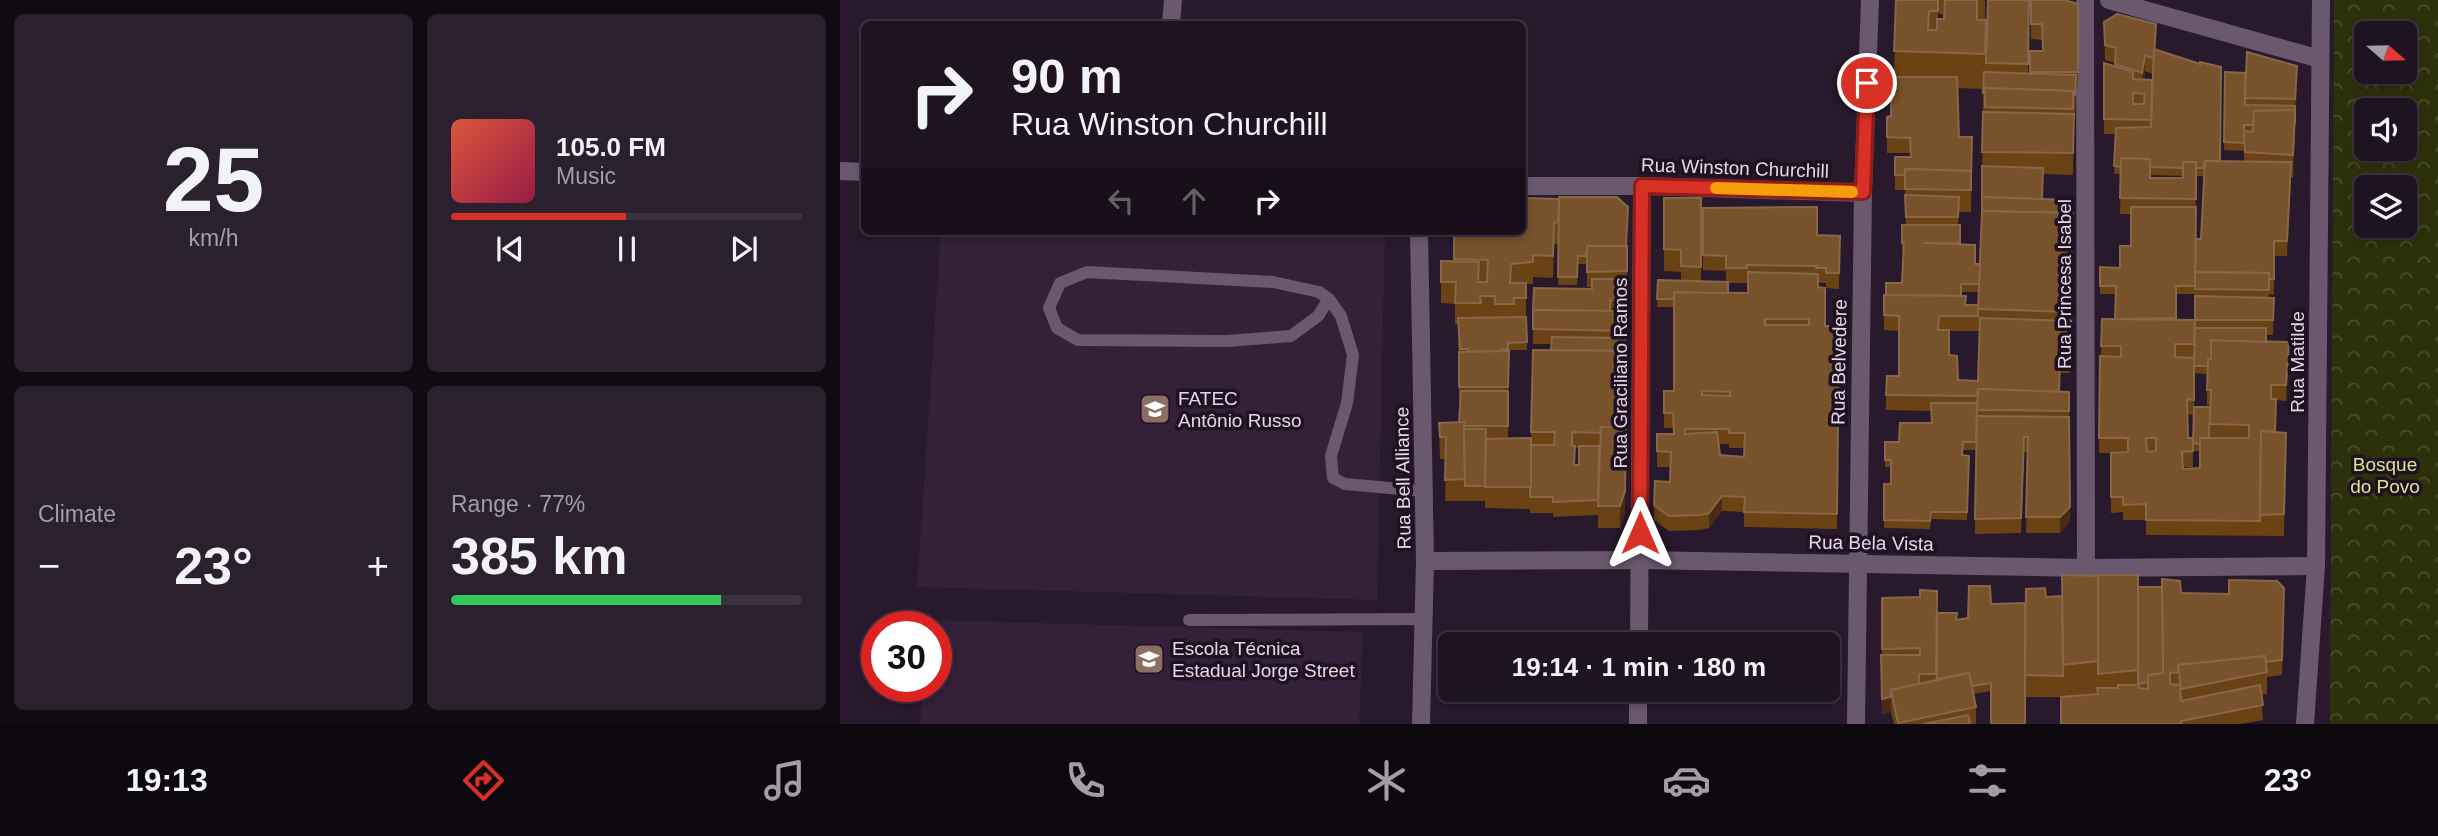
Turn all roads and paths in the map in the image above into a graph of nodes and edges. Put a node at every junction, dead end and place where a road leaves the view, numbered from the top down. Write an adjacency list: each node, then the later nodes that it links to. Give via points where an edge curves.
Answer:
1 (1173, 0): 6 (street)
2 (1870, 0): 12 (street, Rua Belvedere)
3 (2085, 0): 20 (street, Rua Princesa Isabel)
4 (2109, 0): 7 (street)
5 (2321, 0): 7 (street, Rua Matilde)
6 (1171, 21)
7 (2320, 59): 19 (street, Rua Matilde)
8 (840, 172): 9 (street)
9 (861, 172)
10 (1526, 186): 11 (street, Rua Winston Churchill)
11 (1642, 186): 12 (street, Rua Winston Churchill); 16 (street, Rua Graciliano Ramos)
12 (1863, 192): 18 (street, Rua Belvedere)
13 (1419, 235): 15 (street, Rua Bell Alliance)
14 (1329, 299): 14 (lane, via 1319,292 1273,282 1087,272 1060,283 1049,308 1057,328 1078,340 1227,341 1291,336 1318,316); 15 (lane, via 1341,316 1353,355 1347,402 1331,456 1333,478 1345,484)
15 (1424, 491): 17 (street, Rua Bell Alliance)
16 (1640, 560): 17 (street, Rua Bela Vista); 18 (street, Rua Bela Vista); 23 (street, Rua Graciliano Ramos)
17 (1425, 561): 21 (street, Rua Bell Alliance)
18 (1857, 564): 20 (street, Rua Bela Vista); 27 (street, Rua Belvedere)
19 (2316, 566): 20 (street, Rua Bela Vista); 28 (street, Rua Matilde)
20 (2086, 568)
21 (1424, 619): 22 (lane); 25 (street, Rua Bell Alliance)
22 (1189, 620)
23 (1639, 632)
24 (1638, 702): 26 (street)
25 (1421, 724)
26 (1638, 724)
27 (1856, 724)
28 (2305, 724)

